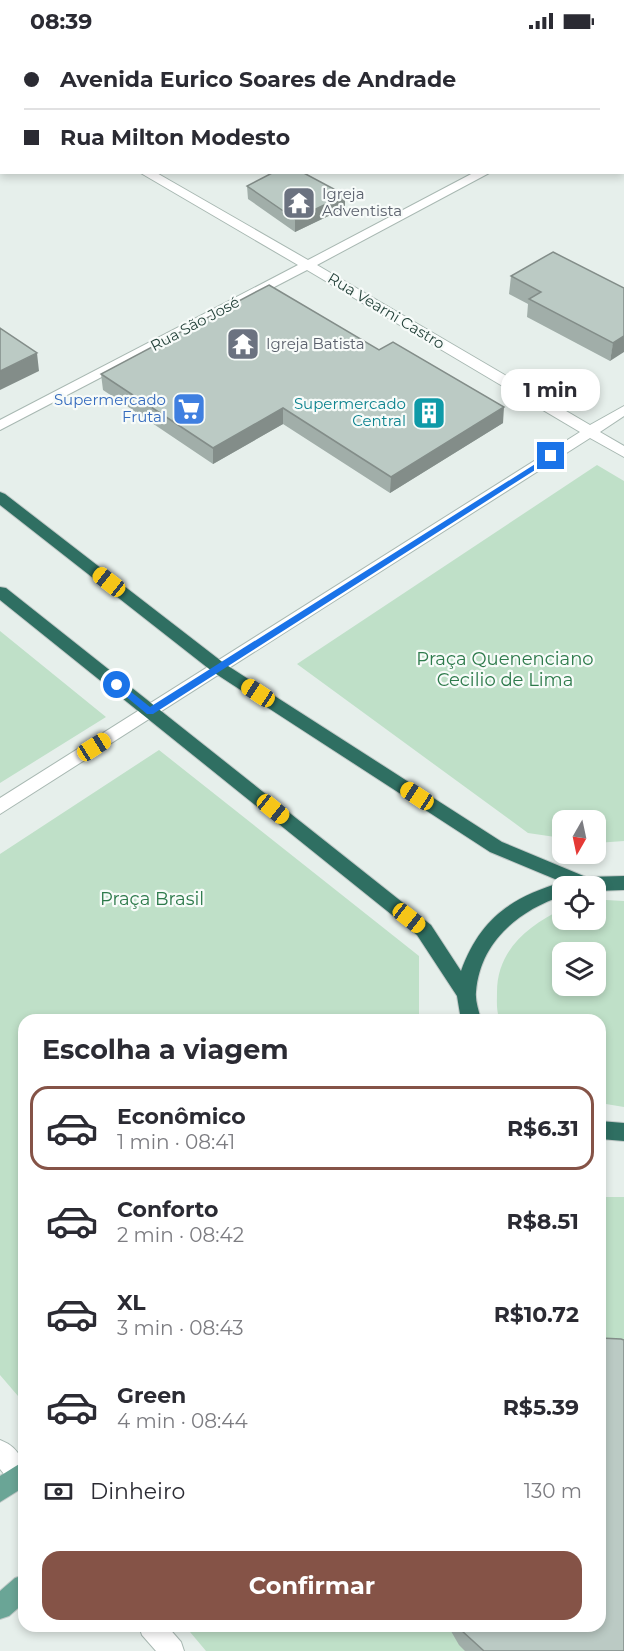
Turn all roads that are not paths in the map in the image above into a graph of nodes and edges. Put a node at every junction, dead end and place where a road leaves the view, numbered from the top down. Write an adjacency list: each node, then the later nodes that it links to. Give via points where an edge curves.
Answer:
1 (149, 174): 3 (street, Rua Vearni Castro)
2 (481, 174): 3 (street, Rua São José)
3 (308, 265): 5 (street, Rua São José); 6 (street, Rua Vearni Castro)
4 (624, 410): 6 (street)
5 (0, 426)
6 (590, 432): 7 (street, Rua Vearni Castro); 10 (street)
7 (624, 452)
8 (0, 497): 10 (highway)
9 (0, 592): 11 (highway)
10 (219, 668): 11 (street); 13 (highway, via 496,847)
11 (150, 711): 12 (street); 17 (highway, via 424,930)
12 (0, 807)
13 (559, 876)
14 (624, 883): 15 (highway)
15 (606, 884)
16 (552, 892): 17 (highway, via 538,896 500,920 475,954)
17 (466, 995): 18 (highway)
18 (470, 1014)
19 (606, 1131): 20 (highway)
20 (624, 1132)
21 (0, 1451): 22 (street)
22 (18, 1471)
23 (18, 1479): 24 (main road)
24 (0, 1491)
25 (18, 1592): 26 (main road)
26 (0, 1607)
27 (156, 1632): 28 (street)
28 (172, 1651)

